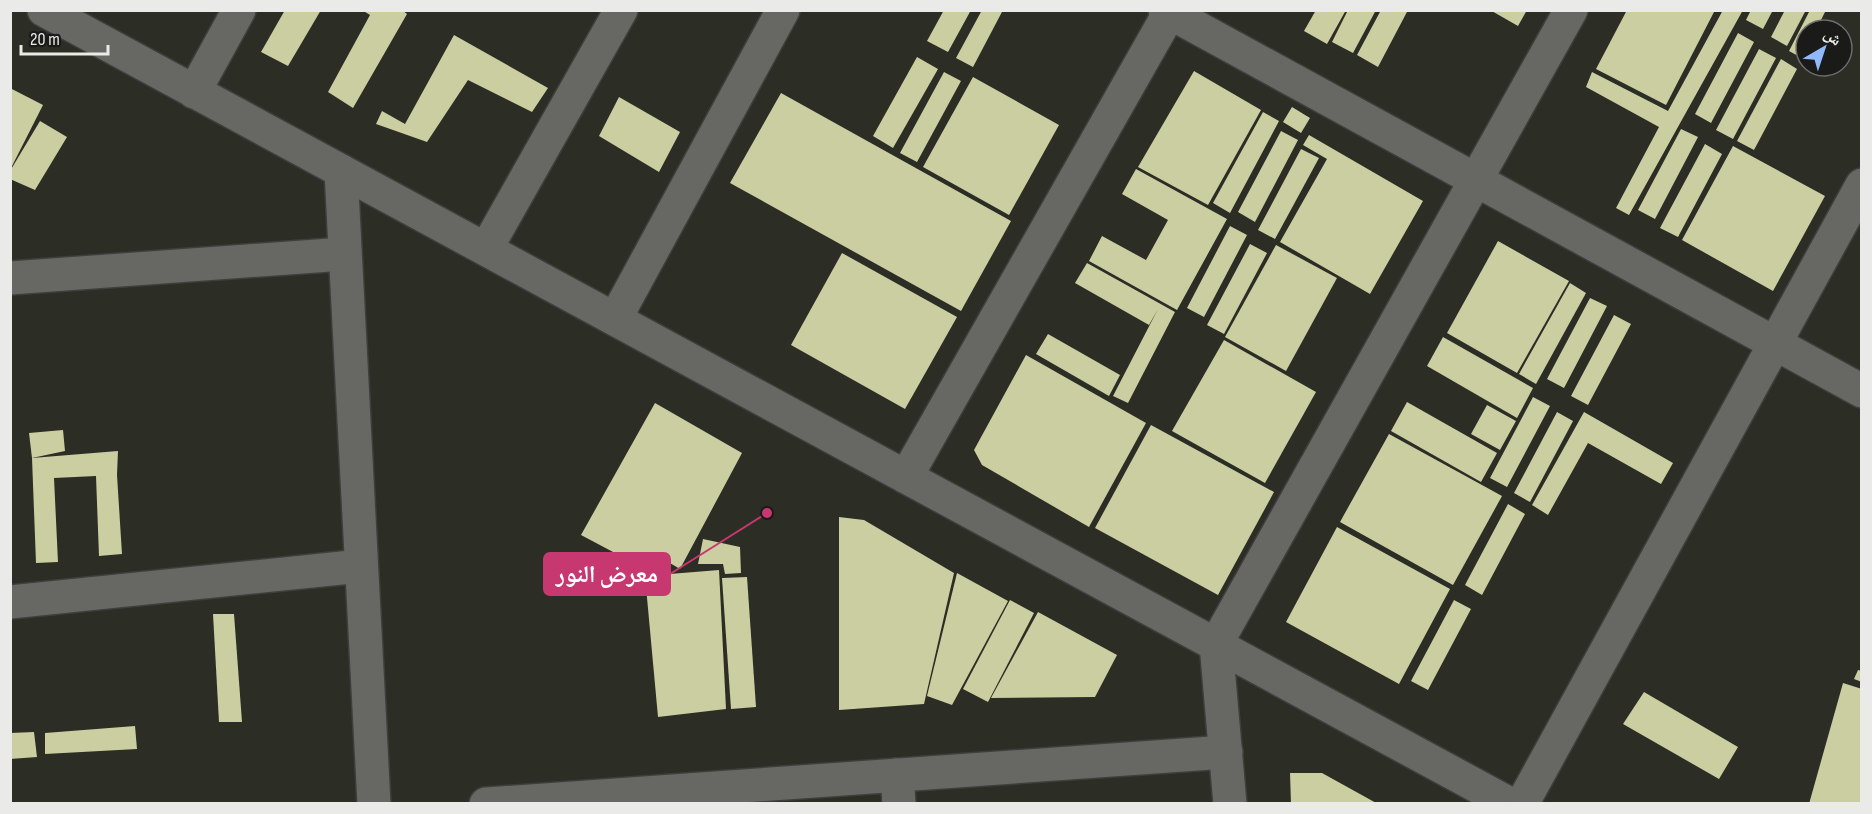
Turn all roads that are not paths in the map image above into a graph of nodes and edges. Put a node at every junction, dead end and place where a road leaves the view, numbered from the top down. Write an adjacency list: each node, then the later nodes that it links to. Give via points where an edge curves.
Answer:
1 (44, 10): 7 (street)
2 (239, 10): 7 (street)
3 (621, 10): 11 (street)
4 (783, 10): 14 (street)
5 (1571, 10): 9 (street)
6 (1168, 11): 9 (street); 17 (street)
7 (194, 92): 8 (street)
8 (341, 171): 11 (street); 12 (street)
9 (1476, 181): 15 (street); 20 (street)
10 (1862, 185): 15 (street)
11 (486, 249): 14 (street)
12 (344, 254): 13 (street); 18 (street)
13 (10, 278)
14 (615, 319): 17 (street)
15 (1774, 344): 16 (street); 27 (street)
16 (1862, 392)
17 (906, 477): 20 (street)
18 (361, 566): 19 (street); 23 (street)
19 (10, 602)
20 (1216, 644): 21 (street); 26 (street)
21 (1226, 752): 22 (street); 25 (street)
22 (898, 789): 24 (street)
23 (374, 804)
24 (486, 804)
25 (1230, 804)
26 (1510, 804)
27 (1522, 804)

